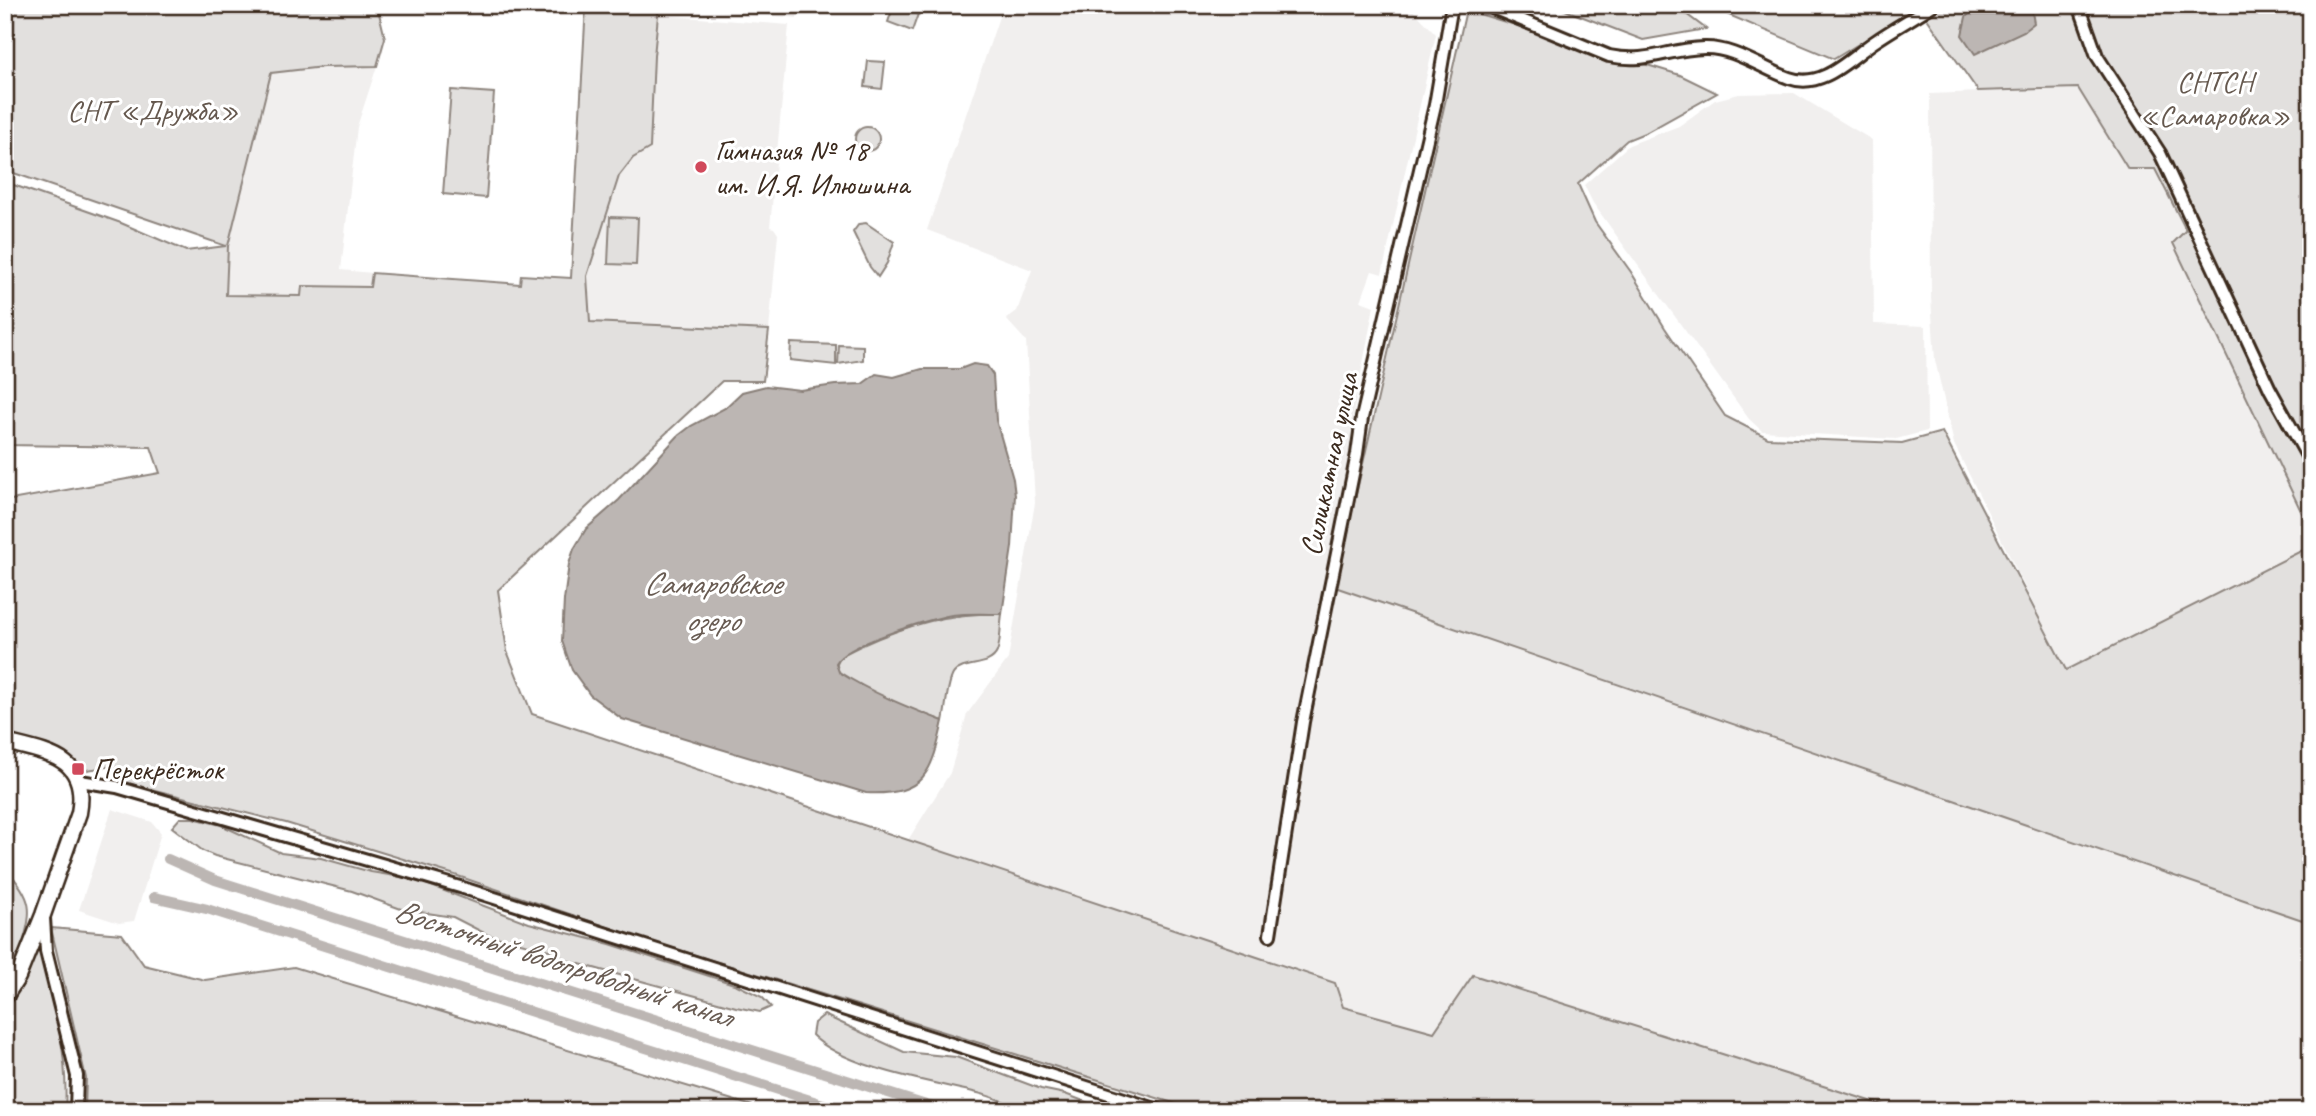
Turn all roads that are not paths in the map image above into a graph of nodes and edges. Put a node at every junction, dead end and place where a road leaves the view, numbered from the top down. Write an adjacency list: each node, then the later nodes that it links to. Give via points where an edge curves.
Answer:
1 (1452, 5): 10 (street, Силикатная улица, via 1435,105 1362,418 1331,576)
2 (1485, 5): 5 (street, via 1575,44 1628,60 1705,47 1740,55 1791,79 1816,79 1834,72)
3 (1933, 5): 5 (street)
4 (2079, 5): 6 (street, via 2097,56 2160,153 2259,367)
5 (1916, 10)
6 (2311, 463)
7 (5, 742): 8 (street, via 59,758)
8 (80, 781): 9 (street, via 79,813); 13 (street, via 117,787 460,887)
9 (43, 915): 11 (street); 12 (street, via 46,951 77,1076)
10 (1270, 935)
11 (5, 997)
12 (76, 1111)
13 (1162, 1111)

